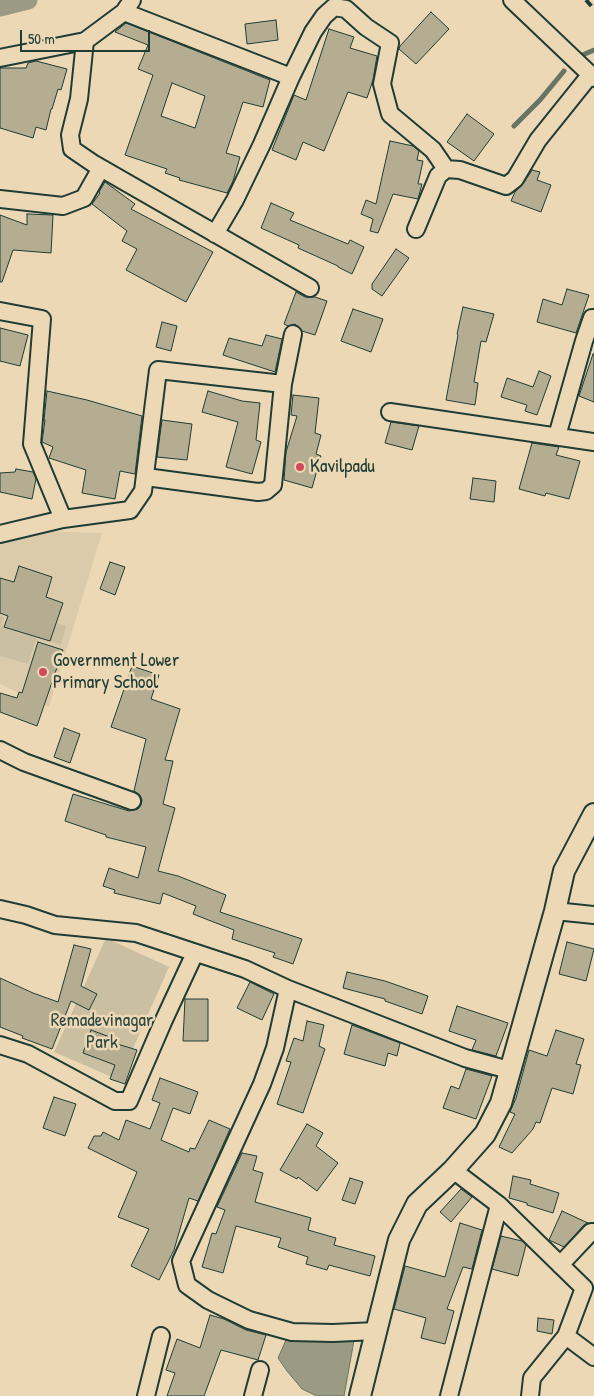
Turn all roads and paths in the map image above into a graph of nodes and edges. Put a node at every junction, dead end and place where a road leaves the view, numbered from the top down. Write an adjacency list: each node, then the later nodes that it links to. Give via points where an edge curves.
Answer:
1 (512, 0): 5 (street)
2 (128, 6): 3 (street); 6 (street)
3 (85, 41): 4 (street); 7 (street, via 79,99 70,136 72,149)
4 (0, 58)
5 (592, 76): 8 (street, via 538,140 515,178 506,186 460,170)
6 (291, 77): 8 (street, via 324,16 334,6 346,9 390,43 382,84 390,114 433,150); 11 (street, via 235,200)
7 (101, 168): 9 (street, via 84,198 63,206); 11 (street)
8 (446, 169): 10 (street, via 438,176)
9 (0, 199)
10 (416, 229)
11 (215, 234): 12 (street)
12 (310, 288)
13 (0, 311): 21 (street, via 42,319 32,444)
14 (594, 318): 18 (street, via 584,341)
15 (293, 334): 16 (street)
16 (283, 384): 20 (street, via 273,485 266,491); 20 (street, via 158,370)
17 (390, 412): 18 (street)
18 (558, 436): 19 (street)
19 (594, 442)
20 (146, 477): 21 (street, via 143,491 130,510)
21 (63, 519): 22 (street)
22 (0, 534)
23 (0, 750): 24 (street, via 24,762)
24 (132, 801)
25 (594, 814): 27 (street, via 564,871)
26 (0, 909): 29 (street, via 55,925 136,932)
27 (556, 911): 28 (street); 32 (street)
28 (594, 915)
29 (196, 952): 30 (street, via 245,969); 31 (street, via 129,1101 115,1101 28,1054)
30 (288, 989): 32 (street, via 465,1058); 38 (street, via 275,1048 262,1084 180,1261 187,1285 208,1300 250,1320 292,1332)
31 (0, 1045)
32 (509, 1070): 33 (street, via 501,1103 486,1134)
33 (452, 1170): 34 (street); 38 (street, via 417,1204 399,1240)
34 (499, 1205): 36 (street); 46 (street)
35 (594, 1232): 36 (street)
36 (560, 1265): 37 (street)
37 (589, 1291): 40 (street)
38 (376, 1331): 45 (street)
39 (161, 1336): 43 (street)
40 (566, 1336): 41 (street); 47 (street, via 532,1378)
41 (594, 1357)
42 (260, 1370): 44 (street)
43 (146, 1396)
44 (253, 1396)
45 (360, 1396)
46 (449, 1396)
47 (530, 1396)

